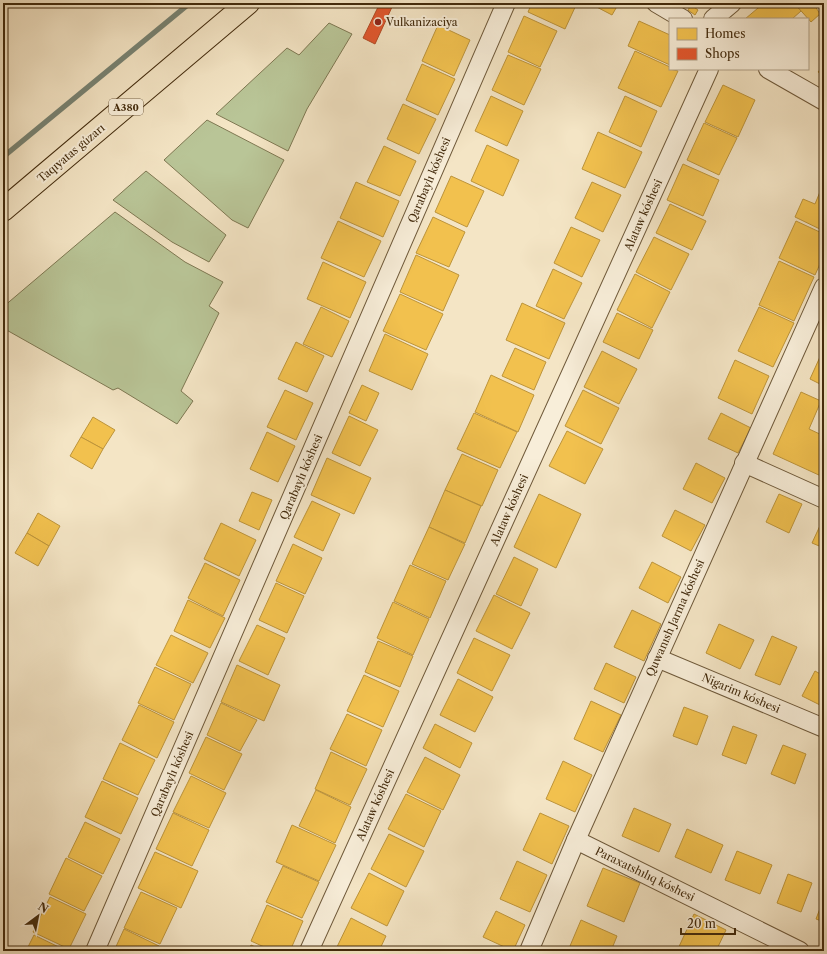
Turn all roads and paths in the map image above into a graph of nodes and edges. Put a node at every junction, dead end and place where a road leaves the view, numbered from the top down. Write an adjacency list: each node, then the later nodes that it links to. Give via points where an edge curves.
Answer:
1 (248, 3): 10 (highway, Taqıyatas gúzarı / A380)
2 (506, 3): 18 (street, Qarabaylı kóshesi)
3 (656, 3): 5 (street)
4 (732, 3): 6 (street)
5 (681, 18)
6 (714, 18)
7 (709, 70): 19 (street, Alataw kóshesi)
8 (770, 70): 9 (street)
9 (824, 100)
10 (3, 210)
11 (824, 287): 12 (street, Quwanısh Jarma kóshesi)
12 (817, 320): 13 (street, Quwanısh Jarma kóshesi)
13 (744, 463): 14 (street); 15 (street, Quwanısh Jarma kóshesi)
14 (824, 498)
15 (657, 658): 16 (street, Nigarim kóshesi); 17 (street, Quwanısh Jarma kóshesi)
16 (824, 728)
17 (576, 840): 20 (street, Quwanısh Jarma kóshesi); 21 (street, Paraxatshılıq kóshesi)
18 (96, 951)
19 (309, 951)
20 (529, 951)
21 (798, 951)

